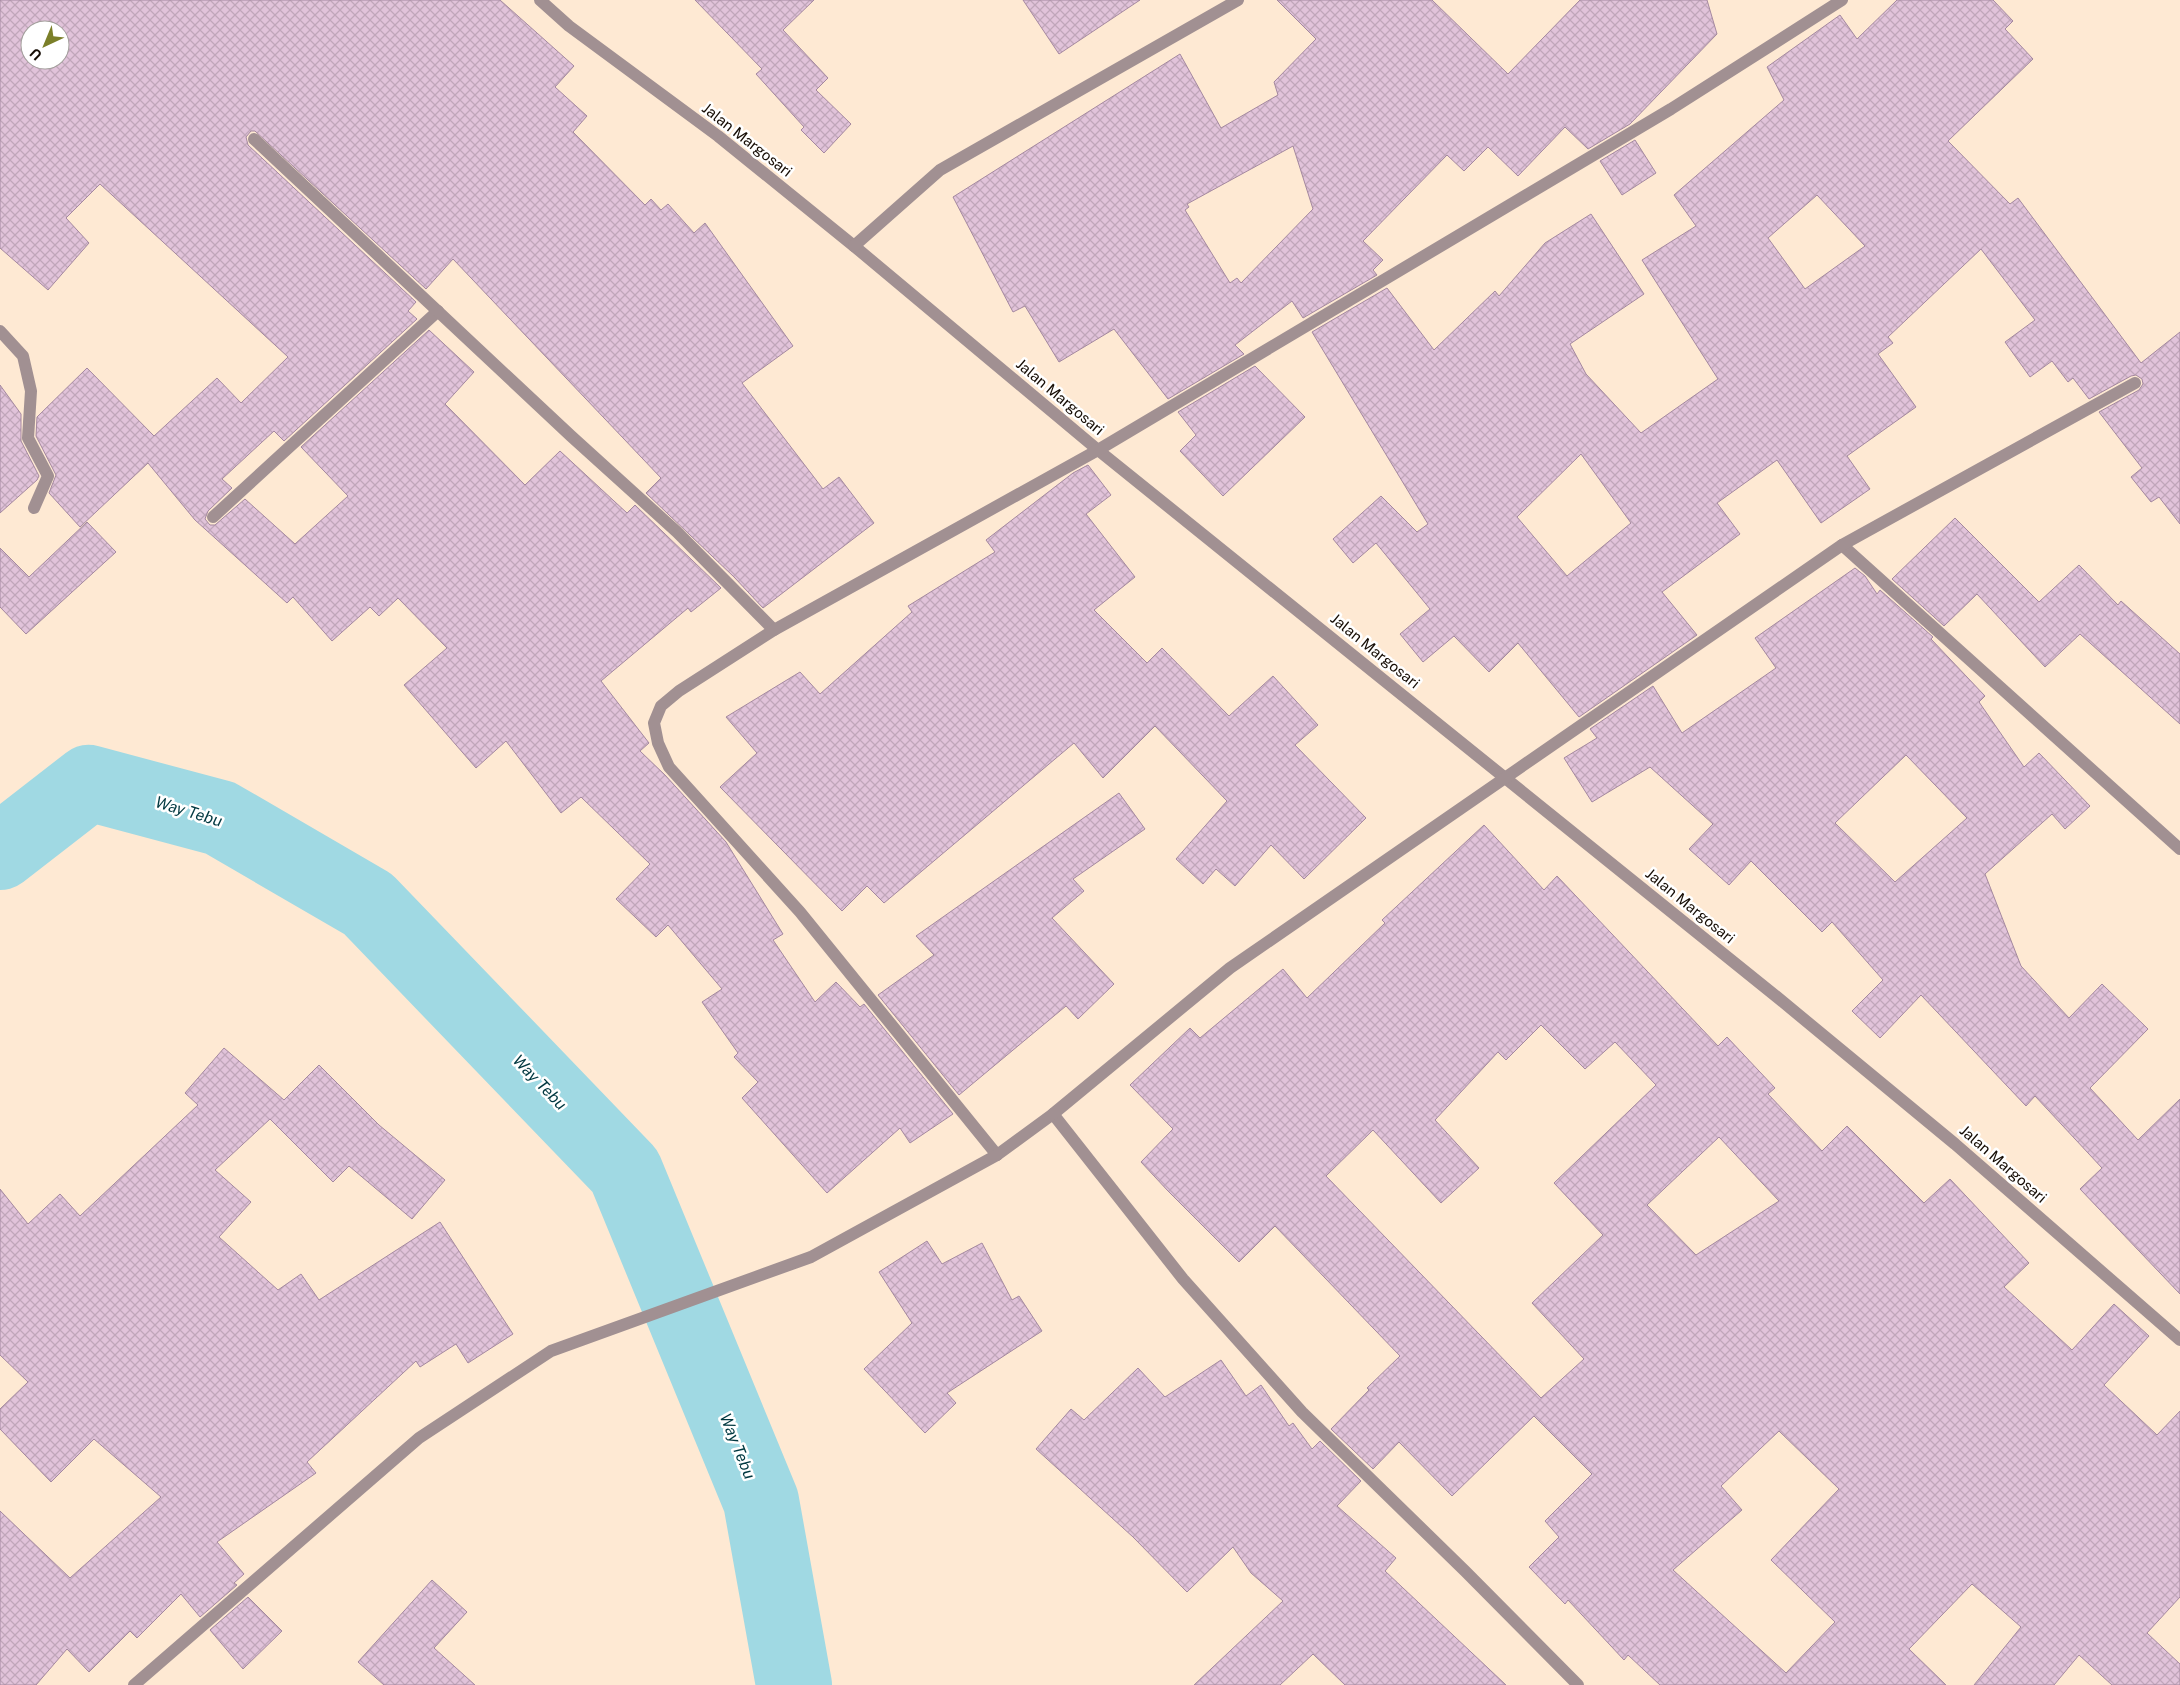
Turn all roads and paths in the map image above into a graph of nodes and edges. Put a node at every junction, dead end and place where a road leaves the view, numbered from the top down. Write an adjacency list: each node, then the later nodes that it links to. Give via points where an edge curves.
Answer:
1 (540, 0): 5 (street, Jalan Margosari, via 569,26 718,136)
2 (1238, 0): 5 (street, via 940,170)
3 (1842, 0): 9 (street, via 1671,109)
4 (254, 139): 6 (street)
5 (854, 246): 9 (street, Jalan Margosari)
6 (438, 311): 11 (street); 13 (street, via 677,532)
7 (0, 331): 10 (street, via 23,356 31,391 28,438 48,476)
8 (2135, 383): 12 (street)
9 (1098, 450): 13 (street); 14 (street, Jalan Margosari)
10 (34, 508)
11 (213, 517)
12 (1842, 546): 14 (street); 15 (street)
13 (774, 630): 17 (street, via 661,706 654,723 658,743 669,767 800,912)
14 (1506, 778): 16 (street, via 1230,968); 18 (street, Jalan Margosari, via 1955,1144)
15 (2180, 849)
16 (1053, 1114): 17 (street); 20 (street, via 1183,1279 1302,1412)
17 (997, 1155): 19 (street, via 811,1257 551,1351 418,1438)
18 (2180, 1340)
19 (134, 1685)
20 (1578, 1685)

